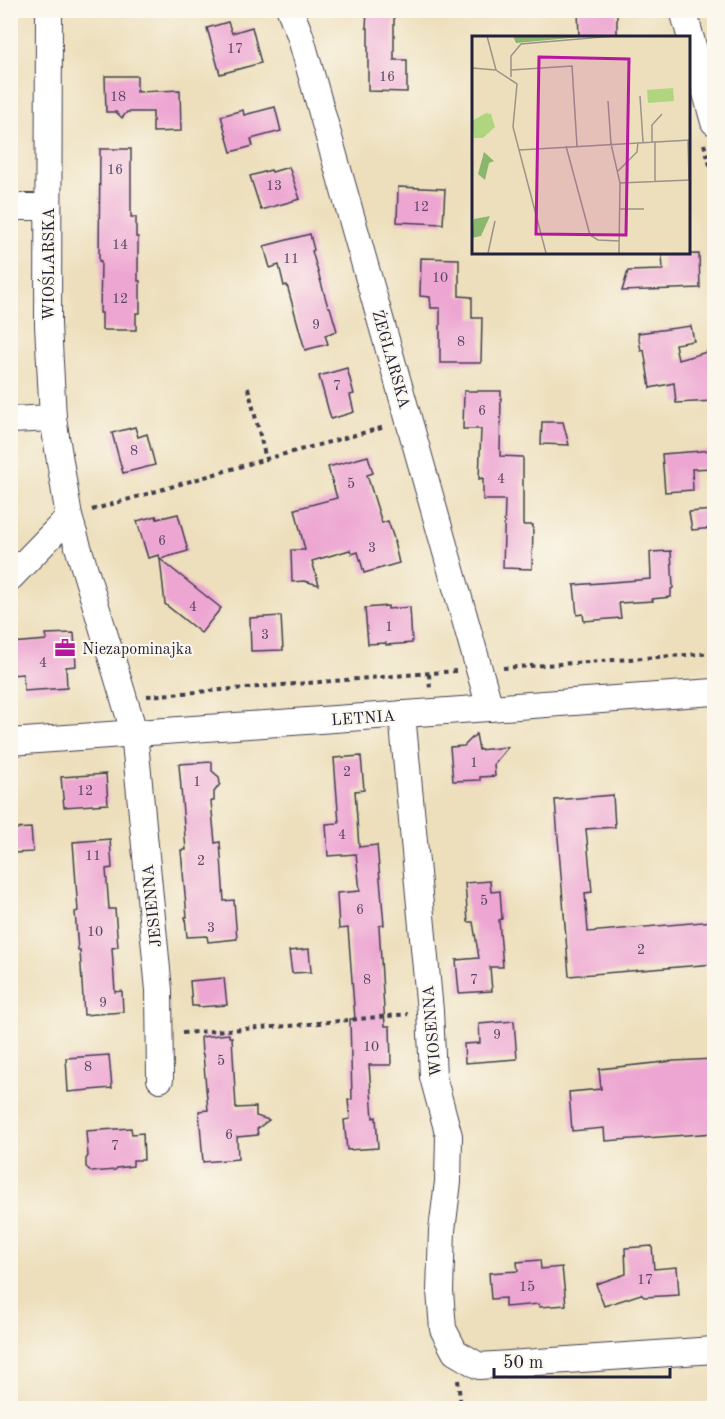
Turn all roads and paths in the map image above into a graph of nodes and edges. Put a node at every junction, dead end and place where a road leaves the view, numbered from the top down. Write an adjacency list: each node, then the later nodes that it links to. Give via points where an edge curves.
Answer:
1 (49, 10): 6 (street, WIOŚLARSKA)
2 (290, 10): 10 (street, ŻEGLARSKA)
3 (683, 10): 4 (street)
4 (714, 122)
5 (10, 207): 6 (street)
6 (48, 207): 8 (street, WIOŚLARSKA)
7 (248, 388): 11 (path)
8 (53, 418): 9 (street); 12 (street, WIOŚLARSKA)
9 (10, 420)
10 (409, 420): 11 (path); 15 (street, ŻEGLARSKA)
11 (266, 459): 12 (path)
12 (69, 517): 13 (street); 17 (street, WIOŚLARSKA)
13 (10, 578)
14 (714, 653): 15 (path)
15 (479, 670): 17 (path); 18 (street, ŻEGLARSKA)
16 (714, 692): 18 (street, LETNIA)
17 (124, 701): 20 (street, WIOŚLARSKA)
18 (490, 708): 19 (street, LETNIA)
19 (402, 714): 20 (street, LETNIA); 22 (street, WIOSENNA)
20 (134, 732): 21 (street, LETNIA); 23 (street, JESIENNA)
21 (10, 742)
22 (430, 1011): 23 (path); 25 (street, WIOSENNA, via 433,1077 449,1136 440,1291 443,1329 455,1352 479,1366)
23 (160, 1035): 24 (street, JESIENNA)
24 (160, 1079)
25 (714, 1350)

